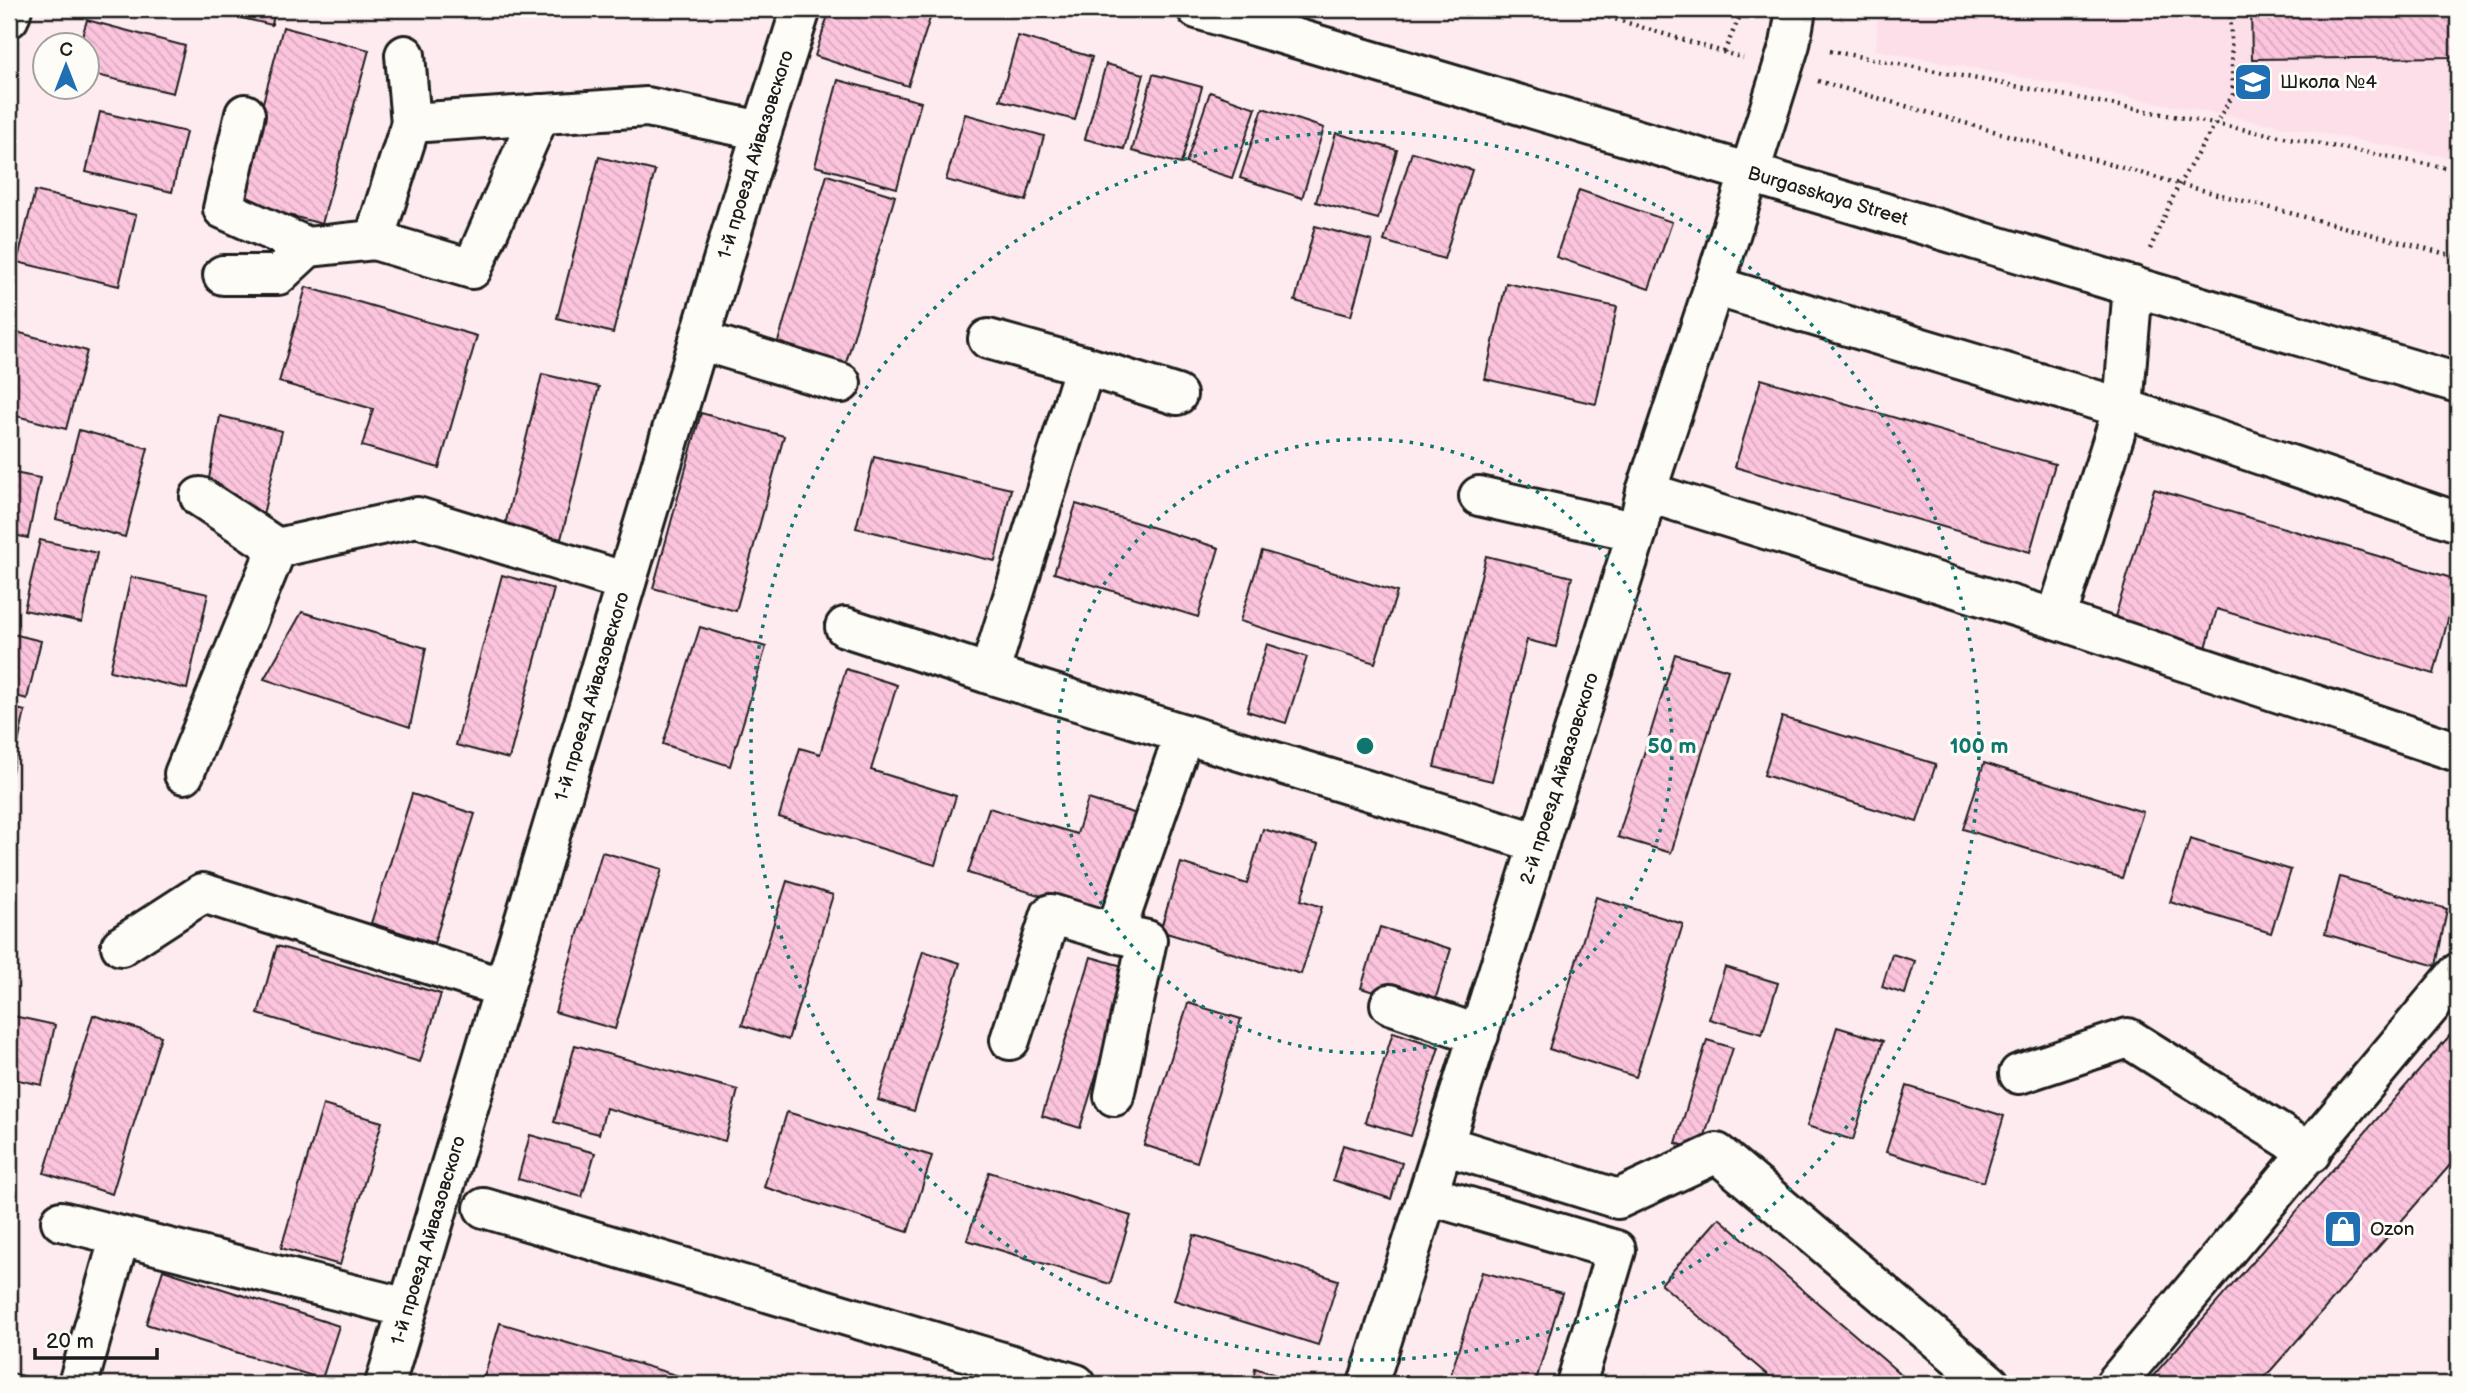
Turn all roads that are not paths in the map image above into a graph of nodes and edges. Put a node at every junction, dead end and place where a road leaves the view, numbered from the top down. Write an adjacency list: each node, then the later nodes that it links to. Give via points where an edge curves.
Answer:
1 (12, 9): 4 (street)
2 (801, 9): 10 (street, 1-й проезд Айвазовского)
3 (1198, 9): 11 (street, Burgasskaya Street)
4 (9, 18)
5 (1789, 41): 11 (street, 2-й проезд Айвазовского)
6 (405, 55): 9 (street)
7 (245, 114): 13 (street, via 223,209)
8 (540, 114): 9 (street); 10 (street, via 647,107); 12 (street, via 472,269)
9 (411, 123): 12 (street)
10 (762, 131): 18 (street, 1-й проезд Айвазовского)
11 (1749, 173): 15 (street, 2-й проезд Айвазовского); 16 (street, Burgasskaya Street)
12 (374, 240): 13 (street)
13 (308, 247): 14 (street, via 278,275)
14 (223, 275)
15 (1714, 286): 23 (street); 24 (street, 2-й проезд Айвазовского)
16 (2133, 286): 21 (street, Burgasskaya Street); 23 (street)
17 (988, 339): 19 (street)
18 (699, 340): 20 (street); 30 (street, 1-й проезд Айвазовского)
19 (1084, 366): 22 (street); 33 (street)
20 (841, 383)
21 (2458, 383)
22 (1177, 395)
23 (2123, 408): 27 (street); 31 (street)
24 (1646, 492): 28 (street, 2-й проезд Айвазовского); 31 (street)
25 (1479, 496): 28 (street)
26 (200, 497): 29 (street)
27 (2458, 522)
28 (1637, 533): 37 (street, 2-й проезд Айвазовского)
29 (277, 548): 30 (street, via 417,517); 36 (street)
30 (626, 582): 41 (street, 1-й проезд Айвазовского)
31 (2056, 619): 35 (street)
32 (845, 626): 33 (street)
33 (989, 674): 34 (street)
34 (1184, 734): 37 (street); 38 (street)
35 (2458, 752)
36 (184, 774)
37 (1539, 843): 43 (street, 2-й проезд Айвазовского)
38 (1115, 933): 44 (street, via 1051,914); 46 (street, via 1147,940)
39 (121, 946): 41 (street, via 203,893)
40 (2458, 973): 48 (street)
41 (504, 988): 53 (street, 1-й проезд Айвазовского)
42 (1390, 1004): 43 (street)
43 (1479, 1035): 47 (street, 2-й проезд Айвазовского)
44 (1010, 1040)
45 (2019, 1074): 48 (street, via 2128,1038)
46 (1114, 1096)
47 (1444, 1145): 49 (street, 2-й проезд Айвазовского); 59 (street, via 1618,1199 1717,1153)
48 (2311, 1153): 60 (street)
49 (1428, 1195): 57 (street, 2-й проезд Айвазовского); 58 (street, via 1616,1250)
50 (484, 1208): 56 (street)
51 (61, 1221): 52 (street)
52 (120, 1236): 53 (street); 54 (street)
53 (407, 1308): 55 (street, 1-й проезд Айвазовского)
54 (78, 1384)
55 (384, 1384)
56 (1076, 1384)
57 (1368, 1384)
58 (1576, 1384)
59 (1990, 1384)
60 (2115, 1384)

